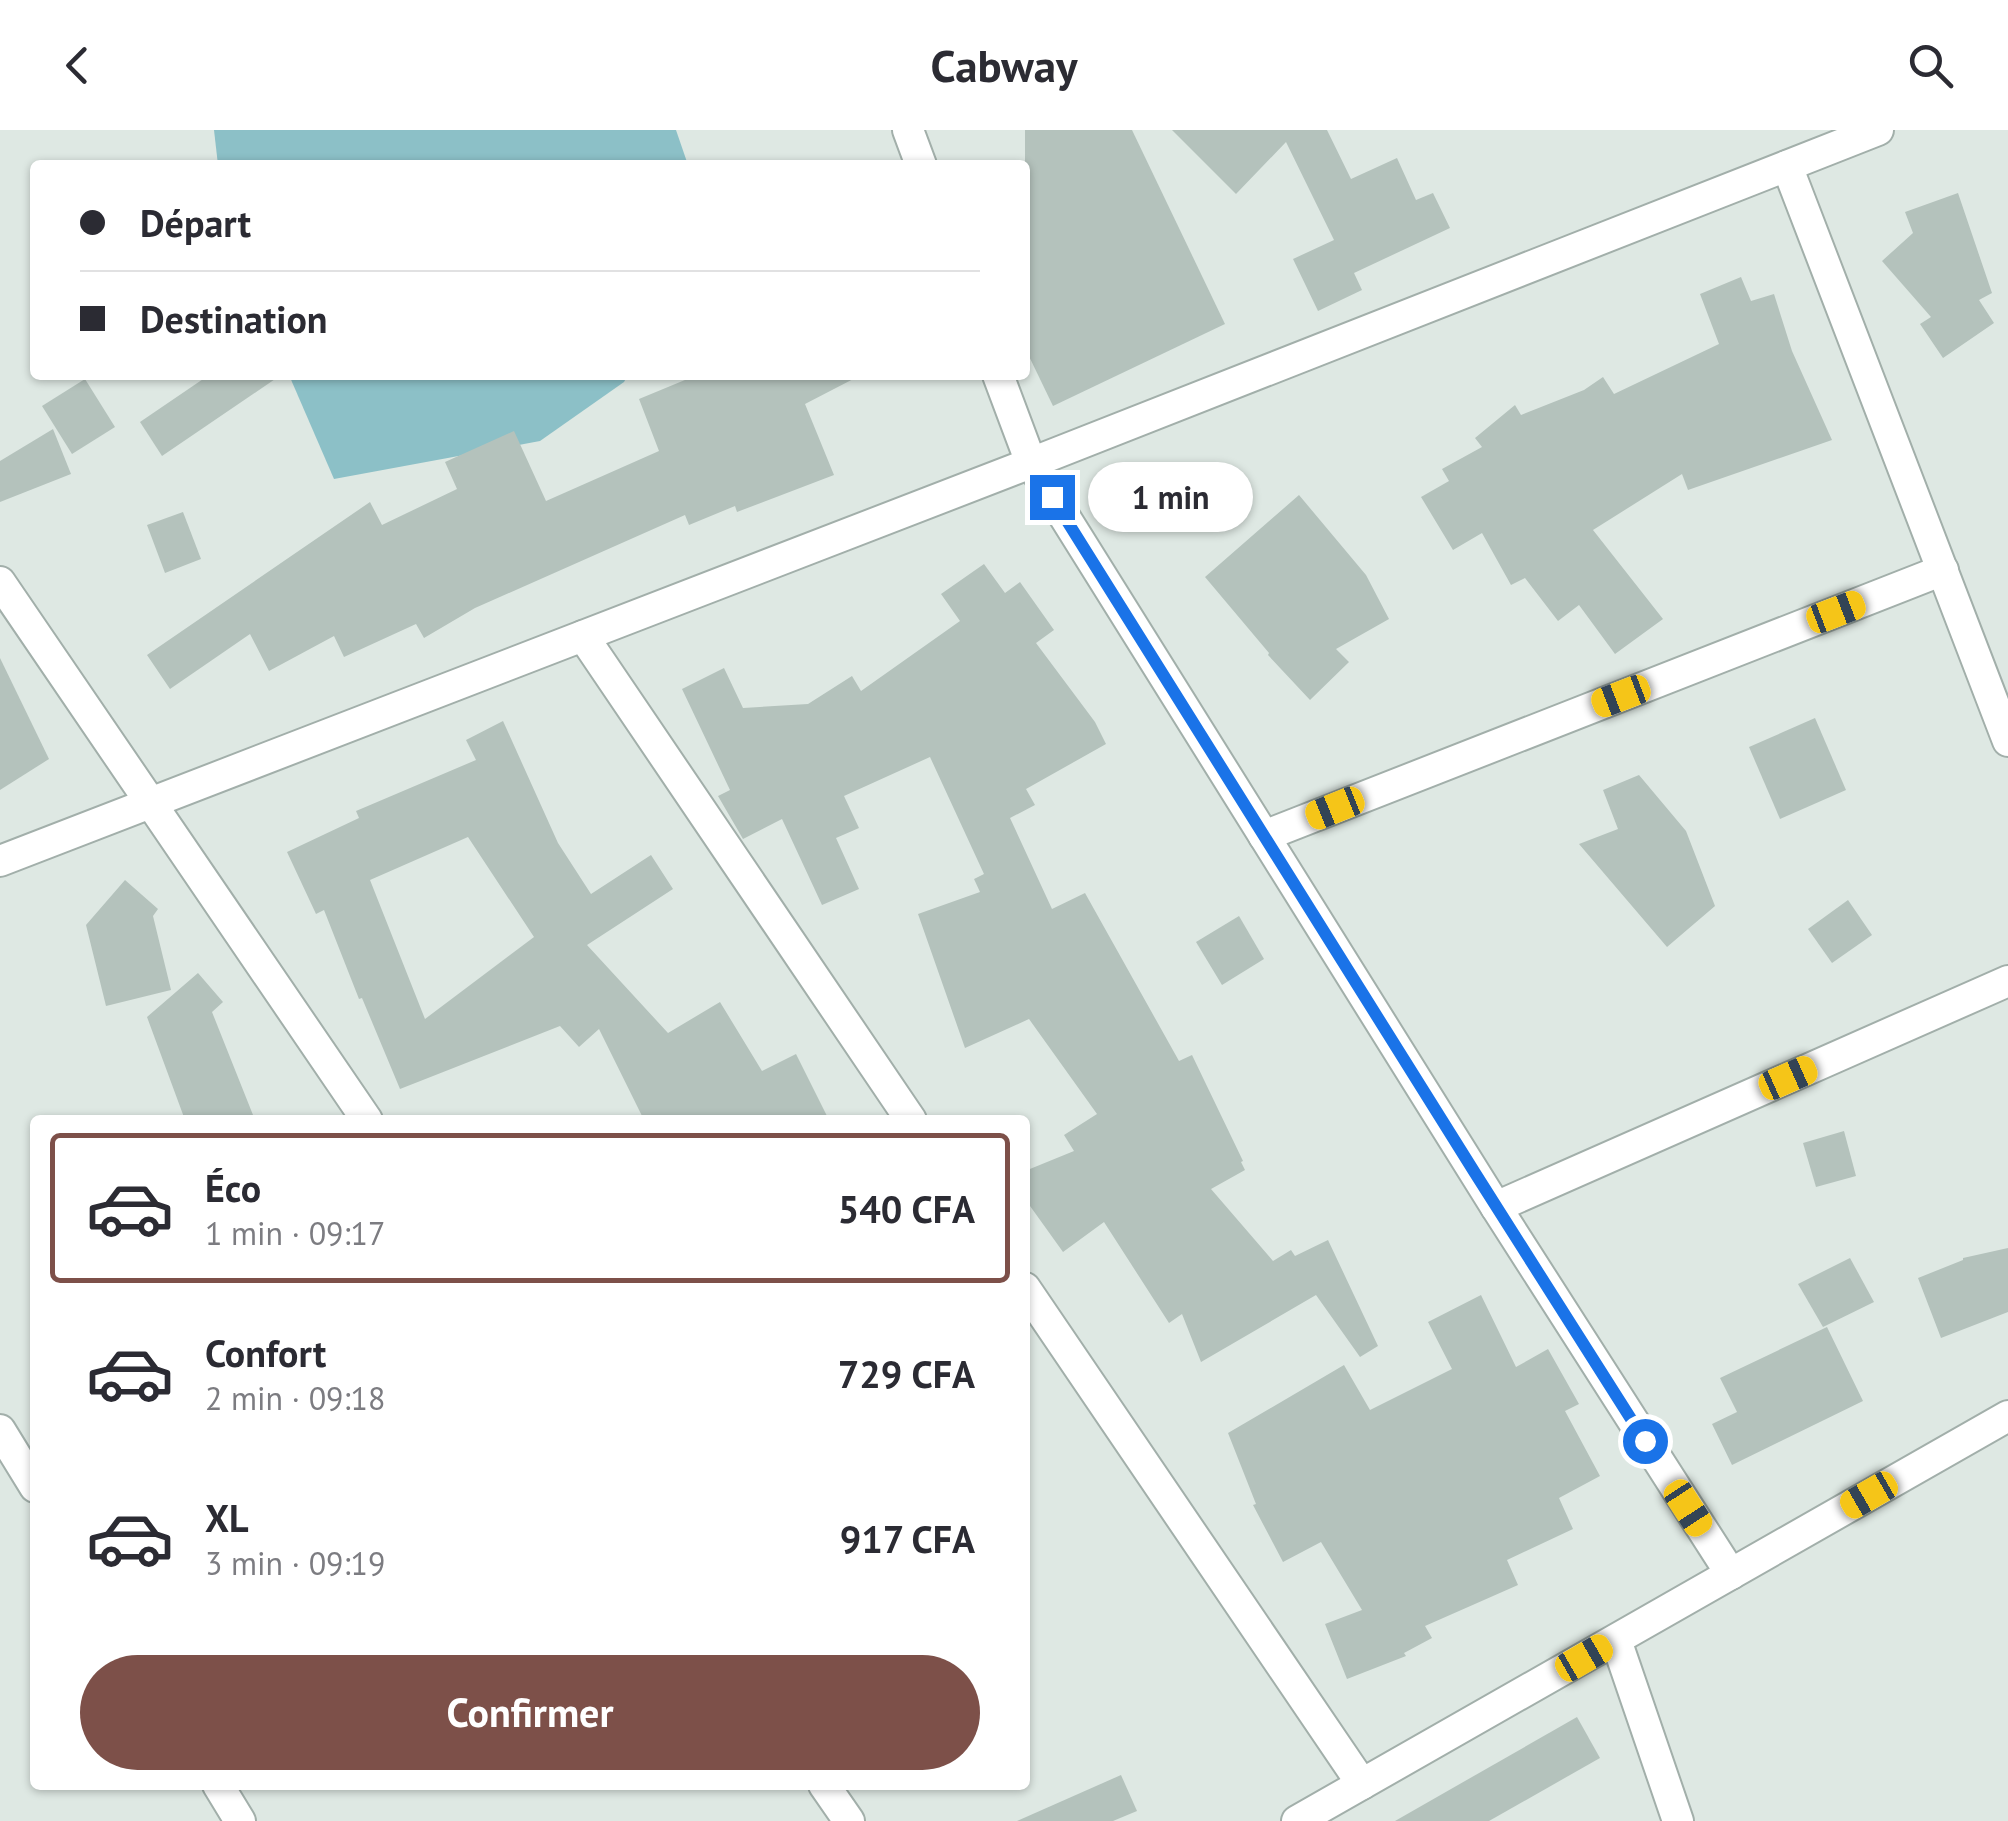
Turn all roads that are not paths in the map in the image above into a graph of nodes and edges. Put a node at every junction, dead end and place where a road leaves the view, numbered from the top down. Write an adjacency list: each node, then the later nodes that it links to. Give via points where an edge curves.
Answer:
1 (908, 130): 3 (street)
2 (1878, 130): 4 (street)
3 (919, 160)
4 (1787, 166): 6 (street); 7 (street)
5 (1000, 380): 6 (street)
6 (1030, 464): 9 (street); 12 (street)
7 (1943, 570): 10 (street); 12 (street)
8 (0, 582): 11 (street)
9 (583, 636): 11 (street); 16 (street)
10 (2008, 741)
11 (149, 804): 13 (street); 15 (street)
12 (1264, 836): 17 (street)
13 (0, 861)
14 (2008, 981): 17 (street)
15 (364, 1115)
16 (908, 1115)
17 (1496, 1207): 22 (street)
18 (1030, 1295): 24 (street)
19 (2008, 1416): 22 (street)
20 (0, 1430): 21 (street)
21 (30, 1479)
22 (1730, 1574): 23 (street)
23 (1616, 1640): 24 (street); 30 (street)
24 (1362, 1784): 29 (street)
25 (221, 1790): 27 (street)
26 (827, 1790): 28 (street)
27 (240, 1821)
28 (849, 1821)
29 (1297, 1821)
30 (1678, 1821)

